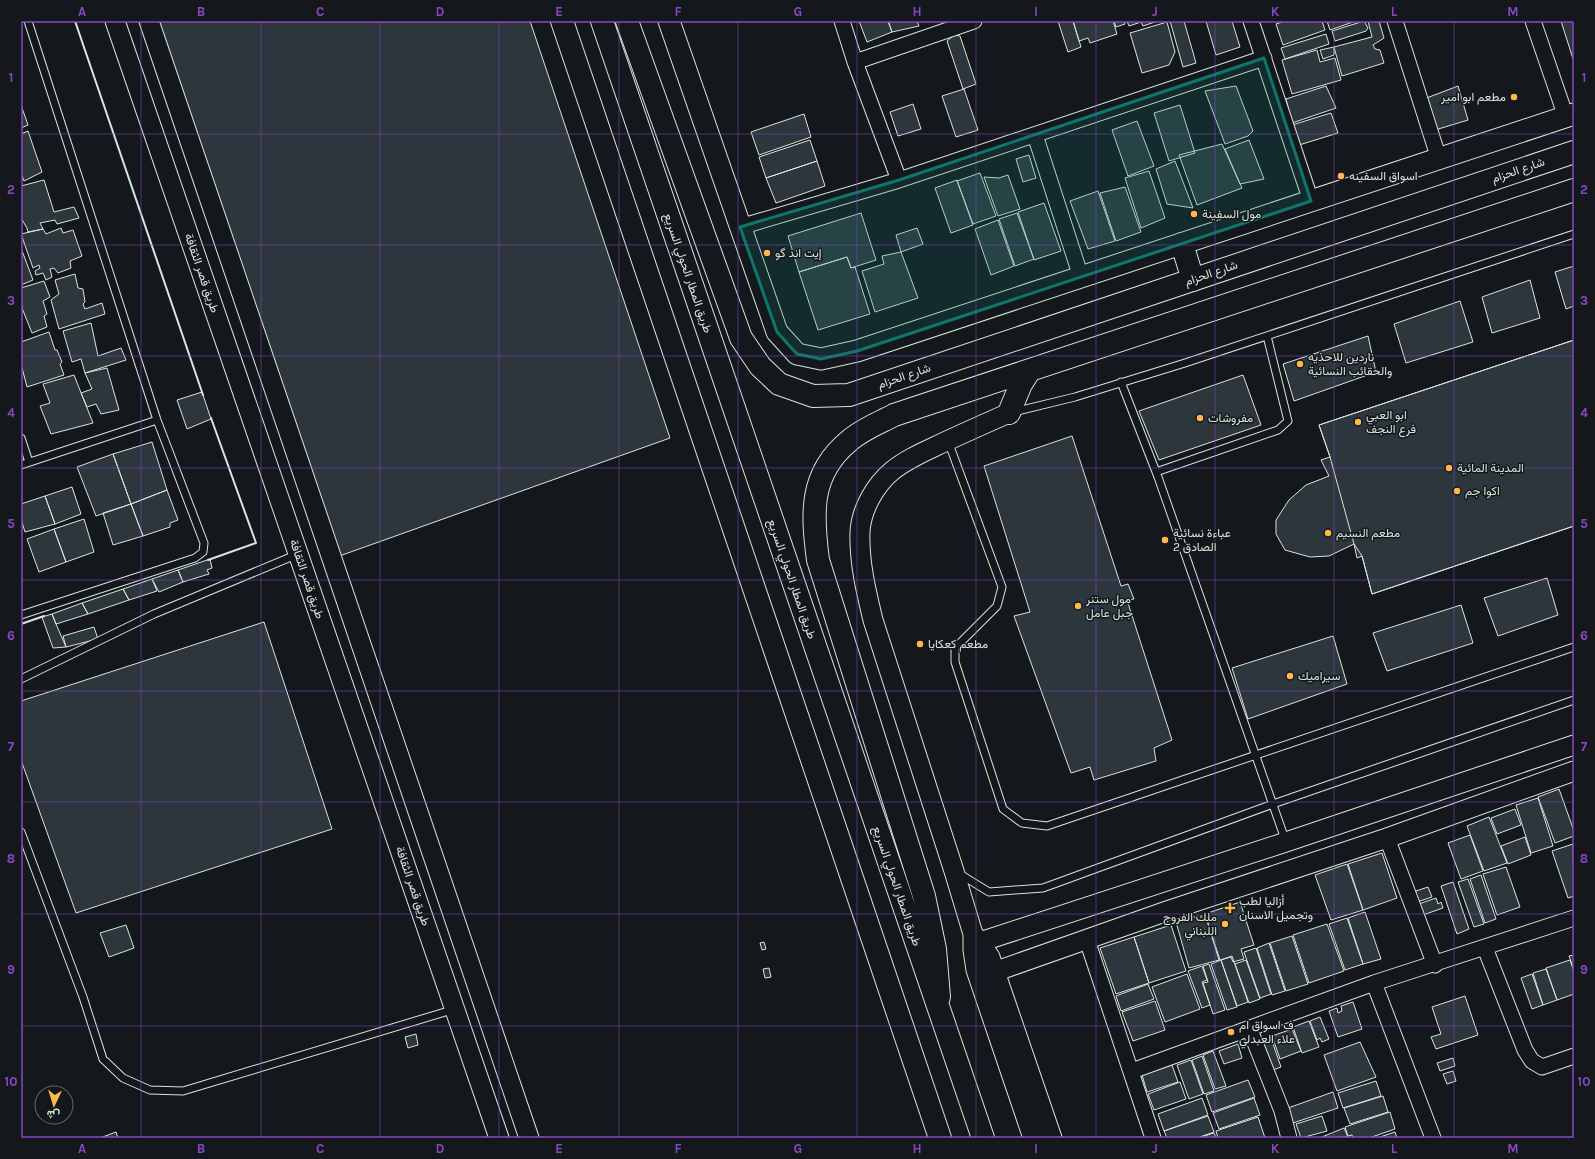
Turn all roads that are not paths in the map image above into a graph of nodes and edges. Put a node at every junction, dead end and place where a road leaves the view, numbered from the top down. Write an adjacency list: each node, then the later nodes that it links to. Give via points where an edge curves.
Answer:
1 (28, 21): 31 (lane)
2 (115, 21): 37 (street, طريق قصر الثقافة)
3 (149, 21): 65 (street)
4 (562, 21): 66 (main road)
5 (602, 21): 60 (main road, طريق المطار الحولي السريع)
6 (627, 21): 26 (main road, شارع الحزام, via 741,338 760,366 779,384 813,396 848,395)
7 (669, 21): 22 (main road)
8 (842, 21): 14 (street)
9 (974, 21): 14 (street)
10 (1251, 21): 13 (street)
11 (1395, 21): 18 (street)
12 (1533, 21): 15 (street)
13 (1264, 58): 16 (street); 21 (street)
14 (855, 62): 19 (street)
15 (1570, 116): 18 (main road)
16 (1035, 135): 19 (street); 25 (street)
17 (1574, 152): 26 (main road, شارع الحزام)
18 (1439, 159): 21 (main road)
19 (899, 180): 22 (street)
20 (1574, 190): 28 (main road)
21 (1311, 201): 24 (main road)
22 (740, 227): 25 (main road, via 777,332 797,354 821,359 857,351)
23 (1574, 234): 27 (lane)
24 (1182, 244): 25 (main road); 26 (main road)
25 (1081, 277)
26 (1192, 280)
27 (1267, 336): 29 (lane); 36 (lane, via 1288,421 1278,430)
28 (1030, 370): 30 (main road); 60 (main road, via 894,415 849,440 831,458 817,487 814,523 818,560 924,896 935,948)
29 (1121, 382): 30 (lane, via 1075,397); 36 (lane)
30 (1009, 413): 33 (street)
31 (156, 420): 34 (lane); 38 (lane, via 204,542 203,552 195,558)
32 (21, 438): 34 (lane)
33 (948, 440): 43 (lane, via 1002,587 996,606 955,648 955,662 1003,809 1022,823 1047,826); 49 (street, via 909,459 891,472 876,489 862,523 860,553 872,620)
34 (29, 462): 35 (lane)
35 (21, 465)
36 (1156, 472): 43 (lane)
37 (298, 554): 40 (lane, via 154,614); 59 (street, طريق قصر الثقافة)
38 (21, 614)
39 (1574, 648): 43 (lane)
40 (21, 679)
41 (1574, 700): 45 (lane)
42 (1574, 745): 48 (street)
43 (1255, 756): 45 (lane)
44 (1574, 771): 47 (street)
45 (1272, 804): 48 (lane); 49 (lane, via 1043,888 989,892)
46 (21, 832): 59 (lane, via 103,1059 123,1078 150,1090 183,1091)
47 (1387, 838): 51 (street); 56 (street)
48 (1286, 842): 50 (street)
49 (954, 871): 53 (street)
50 (1159, 883): 51 (street); 53 (street)
51 (1167, 911): 54 (street)
52 (1574, 918): 55 (street)
53 (977, 938): 57 (street, via 990,957); 68 (street, via 973,950 976,970)
54 (1087, 940): 57 (street); 63 (street)
55 (1485, 948): 56 (street); 62 (street, via 1524,1050 1532,1061 1542,1067)
56 (1435, 965): 58 (street)
57 (994, 972): 69 (street)
58 (1374, 983): 61 (street); 72 (street)
59 (455, 1008): 64 (street, طريق قصر الثقافة)
60 (941, 1014): 67 (main road, طريق المطار الحولي السريع)
61 (1250, 1030): 63 (street); 71 (street, via 1282,1111)
62 (1574, 1056)
63 (1132, 1071): 70 (street)
64 (499, 1138)
65 (529, 1138)
66 (940, 1138)
67 (983, 1138)
68 (1033, 1138)
69 (1052, 1138)
70 (1153, 1138)
71 (1289, 1138)
72 (1433, 1138)

